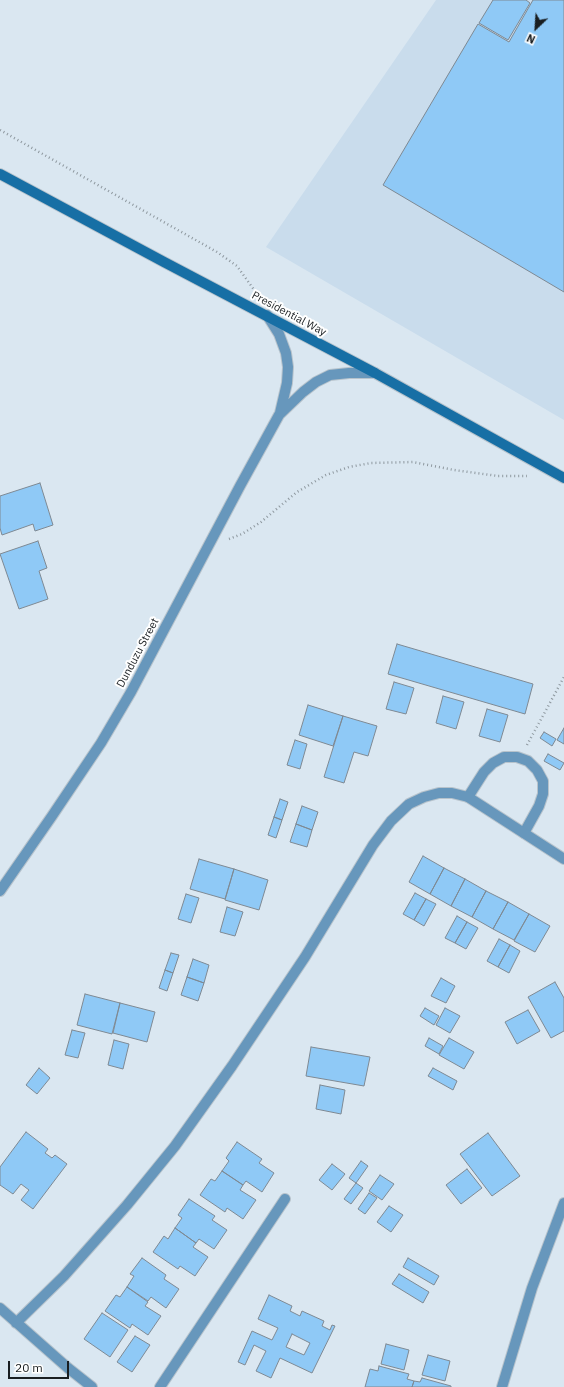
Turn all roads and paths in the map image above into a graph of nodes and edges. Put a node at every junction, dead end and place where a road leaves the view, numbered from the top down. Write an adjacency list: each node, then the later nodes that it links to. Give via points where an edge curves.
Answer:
1 (0, 130): 3 (path, via 216,252 237,266)
2 (0, 174): 4 (main road, Presidential Way)
3 (255, 292)
4 (267, 316): 5 (main road, Presidential Way); 6 (street, Dunduzu Street, via 279,334 288,367)
5 (375, 373): 6 (street, Dunduzu Street, via 349,372 330,375 303,392); 8 (main road, Presidential Way)
6 (279, 415): 9 (street, Dunduzu Street)
7 (532, 476): 9 (path, via 498,476 413,462 371,463 349,467 297,492 242,534)
8 (564, 478)
9 (209, 544): 15 (street, Dunduzu Street, via 131,692 101,743)
10 (564, 677): 11 (path, via 527,745)
11 (516, 757): 12 (street, via 504,757 493,763); 13 (street, via 528,761 543,781 543,794 539,806)
12 (468, 797): 13 (street); 19 (street, via 452,793 424,797 409,804 391,822 373,845 305,958 175,1146 64,1276)
13 (524, 833): 14 (street)
14 (564, 859)
15 (0, 890)
16 (285, 1199): 21 (street)
17 (564, 1203): 22 (street, via 532,1288)
18 (0, 1308): 19 (street)
19 (16, 1323): 20 (street)
20 (92, 1387)
21 (160, 1387)
22 (502, 1387)

